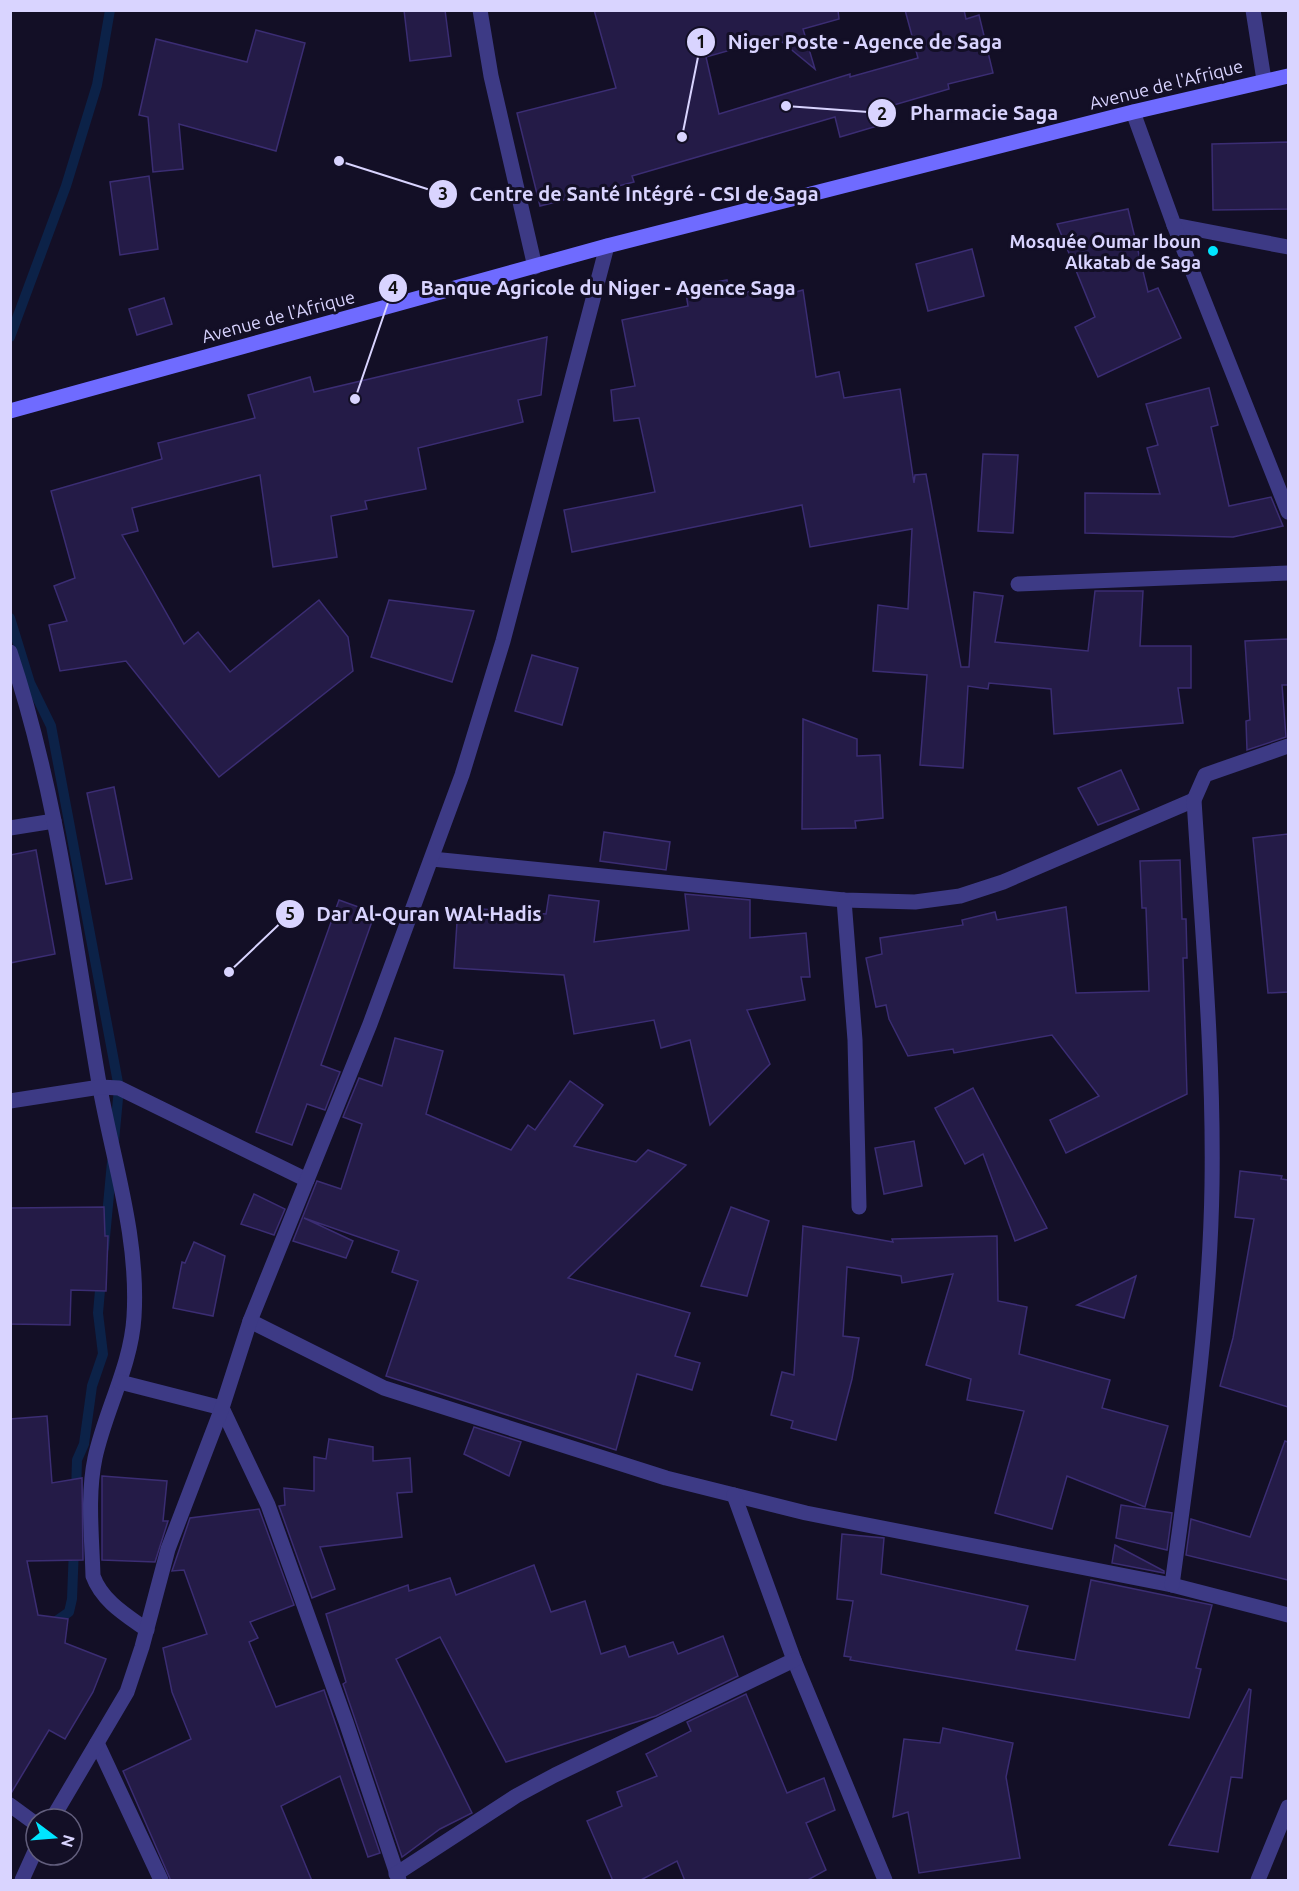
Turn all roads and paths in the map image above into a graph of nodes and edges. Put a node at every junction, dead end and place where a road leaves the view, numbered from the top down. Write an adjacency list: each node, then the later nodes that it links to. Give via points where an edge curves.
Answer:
1 (480, 10): 9 (street, via 491,76)
2 (1253, 10): 4 (street)
3 (1288, 76): 4 (main road, Avenue de l'Afrique)
4 (1264, 80): 5 (main road, Avenue de l'Afrique)
5 (1133, 112): 6 (street); 7 (main road, Avenue de l'Afrique)
6 (1174, 225): 8 (street); 11 (street)
7 (607, 246): 9 (main road, Avenue de l'Afrique); 19 (street, via 503,641)
8 (1288, 248)
9 (535, 267): 10 (main road, Avenue de l'Afrique)
10 (10, 411)
11 (1288, 512)
12 (1288, 573): 13 (street)
13 (1018, 584)
14 (10, 652): 17 (street, via 27,703)
15 (1288, 746): 16 (street, via 1205,775)
16 (1194, 800): 20 (street, via 1003,882 960,896 915,902); 29 (street, via 1213,1125 1212,1187 1202,1366)
17 (54, 820): 18 (street); 21 (street)
18 (10, 828)
19 (432, 859): 20 (street); 23 (street)
20 (844, 900): 24 (street, via 855,1040)
21 (100, 1087): 22 (street); 23 (street, via 119,1088); 26 (street, via 125,1203 133,1267 134,1318)
22 (10, 1101)
23 (307, 1180): 25 (street)
24 (859, 1207)
25 (250, 1322): 27 (street); 28 (street, via 384,1388 609,1461)
26 (120, 1382): 27 (street); 31 (street, via 95,1459 93,1576 106,1599)
27 (222, 1408): 31 (street, via 168,1549); 39 (street, via 268,1505)
28 (734, 1495): 29 (street); 32 (street)
29 (1172, 1585): 30 (street)
30 (1288, 1615)
31 (147, 1630): 33 (street, via 127,1692)
32 (794, 1660): 39 (street, via 516,1796); 42 (street)
33 (97, 1743): 35 (street); 41 (street)
34 (10, 1804): 37 (street)
35 (59, 1807)
36 (1288, 1807): 43 (street)
37 (24, 1815)
38 (28, 1867): 40 (street)
39 (397, 1877)
40 (22, 1881)
41 (161, 1881)
42 (885, 1881)
43 (1258, 1881)

